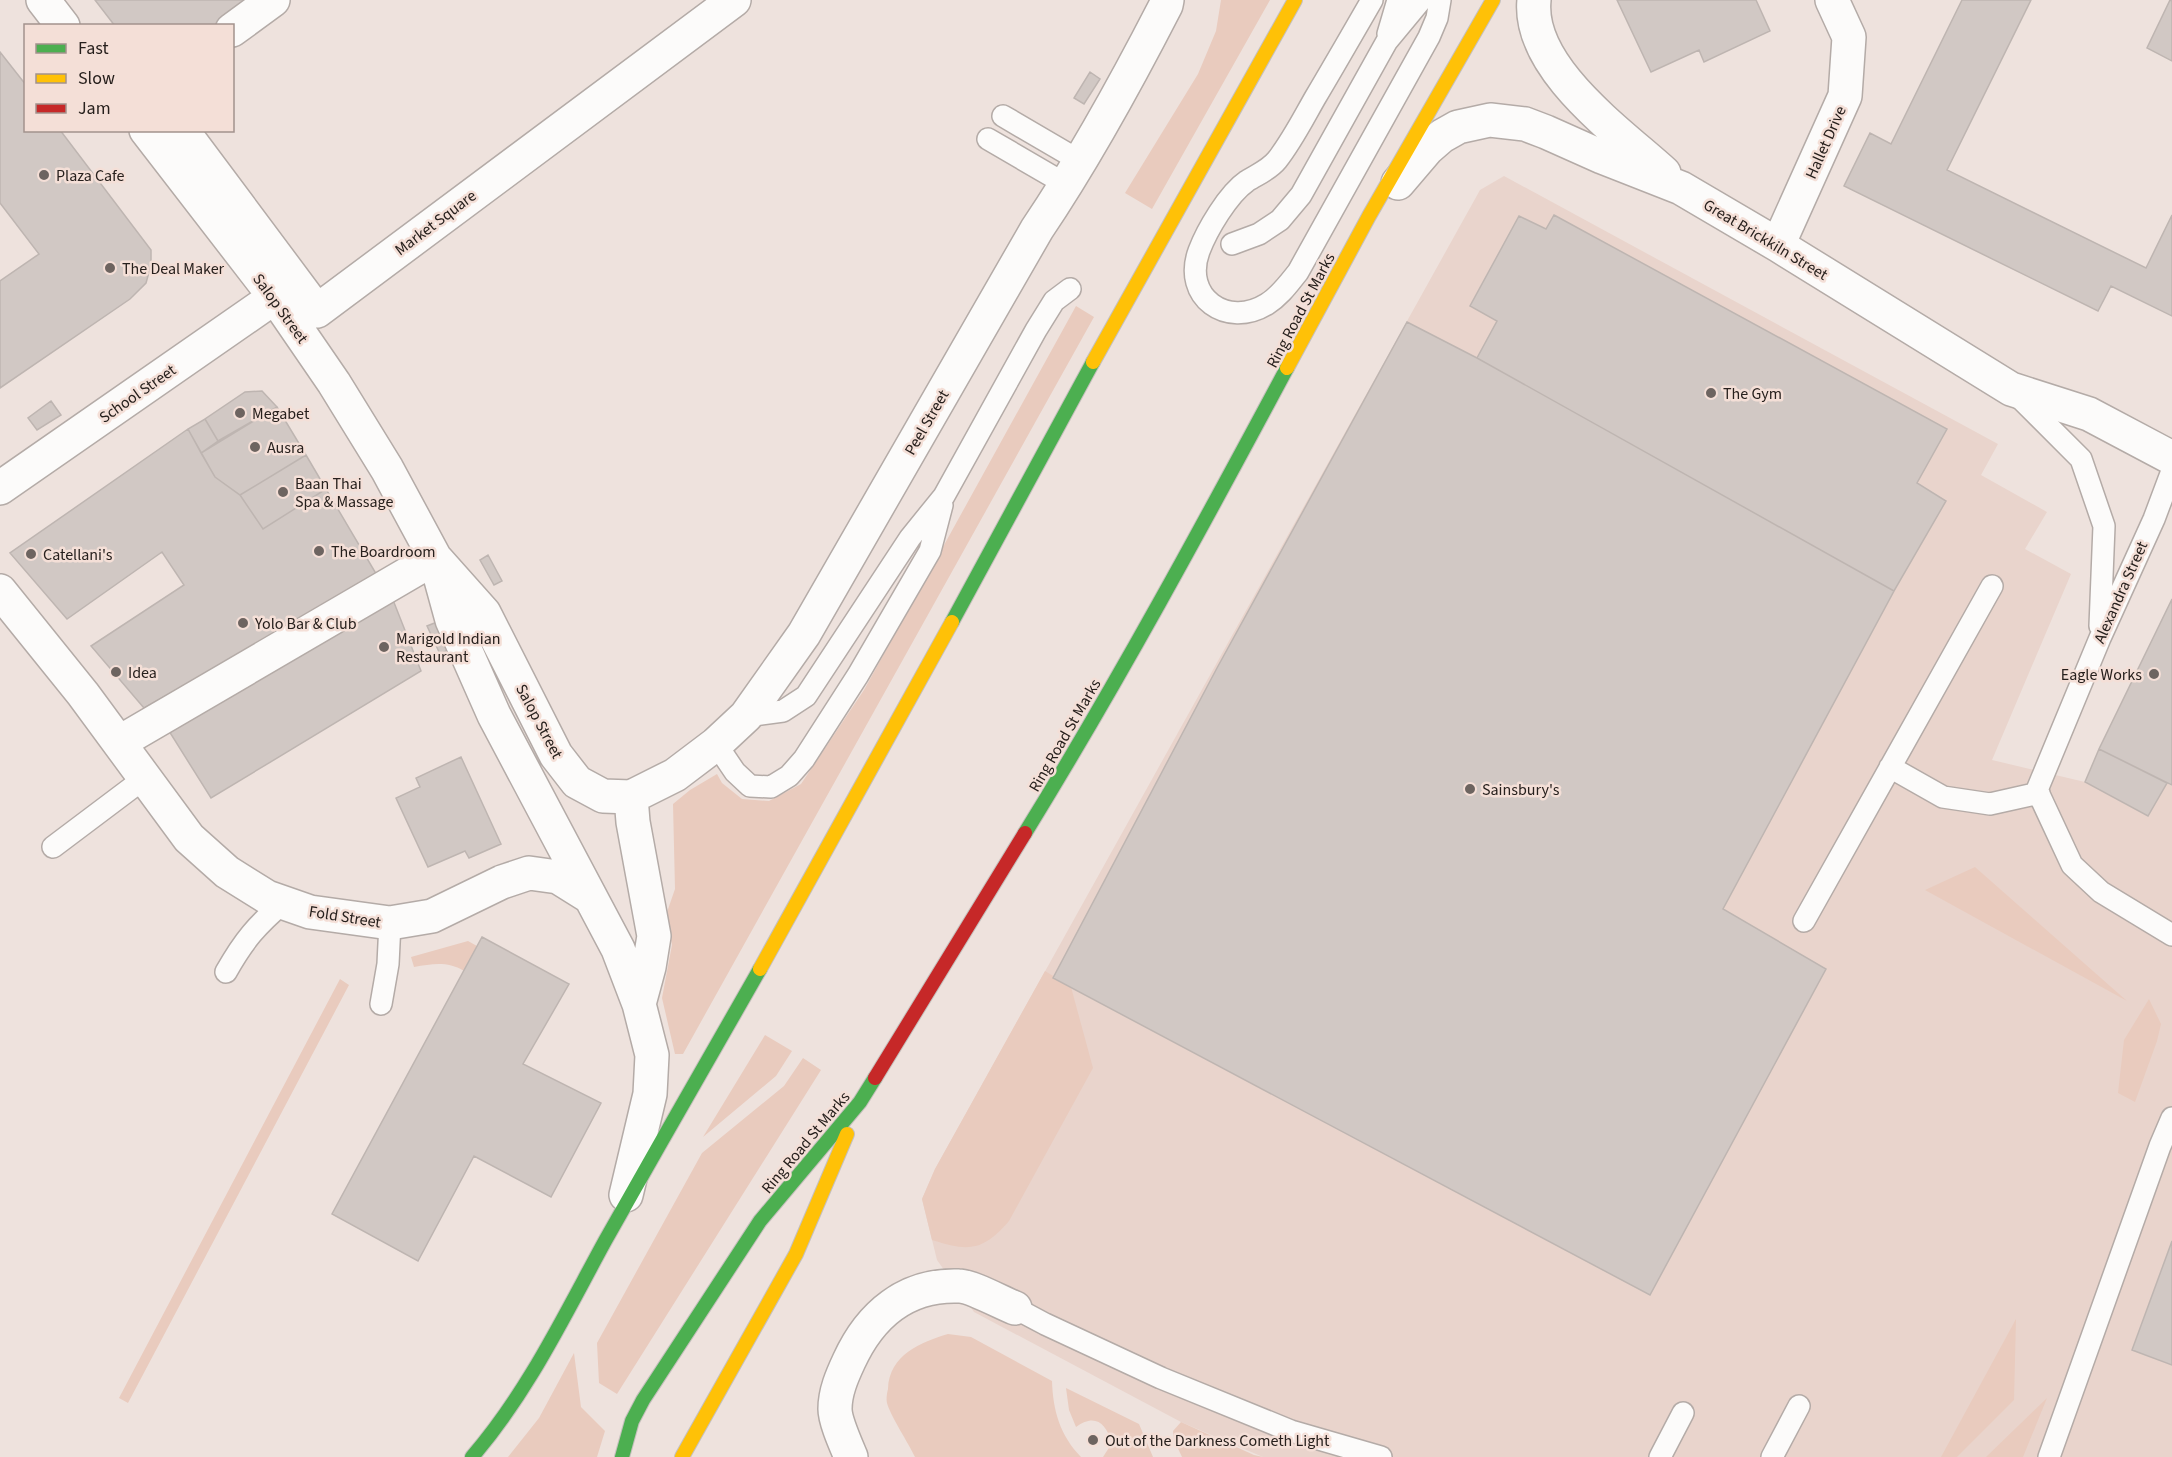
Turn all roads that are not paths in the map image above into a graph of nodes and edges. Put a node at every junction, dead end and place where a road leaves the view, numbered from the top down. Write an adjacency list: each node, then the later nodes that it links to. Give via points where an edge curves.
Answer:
1 (43, 0): 13 (street)
2 (273, 0): 14 (street)
3 (734, 0): 18 (street, Market Square, via 317,311)
4 (1167, 0): 20 (street, Peel Street)
5 (1295, 0): 54 (highway, via 1200,166 754,981)
6 (1372, 0): 9 (lane, via 1276,162 1229,199 1208,232 1195,271 1205,301 1217,308 1233,313 1266,305 1298,272 1429,37)
7 (1398, 0): 15 (lane)
8 (1421, 0): 15 (lane)
9 (1440, 0)
10 (1493, 0): 22 (highway, Ring Road St Marks)
11 (1534, 0): 21 (street, via 1535,21 1546,56 1568,86)
12 (1832, 0): 24 (street, Hallet Drive, via 1849,37 1845,96)
13 (61, 24)
14 (234, 29)
15 (1387, 41): 23 (lane, via 1301,195 1280,220 1259,234)
16 (1003, 116): 20 (lane)
17 (148, 132): 26 (street, Salop Street)
18 (184, 132)
19 (988, 140): 20 (lane)
20 (1073, 173): 36 (street, Peel Street, via 804,634)
21 (1681, 188): 22 (street, Great Brickkiln Street, via 1525,124 1490,120 1442,136); 24 (street, Great Brickkiln Street)
22 (1369, 216): 52 (highway, Ring Road St Marks, via 1213,506 1060,776)
23 (1232, 244)
24 (1778, 245): 27 (street, Great Brickkiln Street)
25 (1070, 290): 31 (lane, via 1054,302 1036,330)
26 (275, 297): 30 (street, School Street); 32 (street, Salop Street, via 381,459)
27 (2011, 389): 28 (street, Great Brickkiln Street, via 2089,414); 35 (lane, via 2081,459 2104,526)
28 (2172, 458)
29 (2172, 471): 35 (lane, Alexandra Street)
30 (0, 488)
31 (944, 496): 36 (lane, via 910,538 806,696 783,711); 38 (lane, via 930,551 858,675 789,776 771,787 750,786)
32 (435, 558): 37 (street); 42 (street, Salop Street, via 484,613 556,755 577,782 603,796); 44 (street, Salop Street, via 452,620 494,715)
33 (1992, 586): 39 (lane)
34 (0, 591): 37 (street, Fold Street)
35 (2100, 638): 41 (lane, Alexandra Street)
36 (746, 716): 38 (street, Peel Street)
37 (120, 742): 40 (street, Fold Street)
38 (716, 744): 42 (street, Peel Street, via 675,775)
39 (1890, 767): 41 (lane, via 1943,797 1990,804); 46 (lane)
40 (146, 777): 43 (lane); 45 (street, Fold Street, via 189,838 227,872 267,897)
41 (2039, 793): 48 (lane, via 2072,865 2101,892)
42 (631, 797): 51 (street, via 654,936)
43 (53, 847)
44 (590, 897): 47 (street, Fold Street, via 558,877 529,873 432,916); 51 (street, Salop Street, via 618,949)
45 (284, 902): 47 (street, Fold Street, via 310,912); 49 (lane, via 257,925)
46 (1804, 921)
47 (390, 923): 50 (lane)
48 (2172, 935)
49 (226, 972)
50 (381, 1004)
51 (639, 1004): 54 (street, Salop Street, via 652,1054 650,1094)
52 (860, 1102): 59 (highway, Ring Road St Marks, via 760,1221 643,1400 632,1421); 60 (highway, via 796,1254)
53 (2172, 1118): 65 (lane)
54 (623, 1208): 58 (highway, via 536,1369 505,1417)
55 (1015, 1308): 61 (street, via 962,1286 928,1289 897,1301 875,1318 857,1342 839,1381 834,1411); 62 (lane, via 1152,1374 1291,1431)
56 (1799, 1406): 64 (lane)
57 (1683, 1413): 63 (lane)
58 (472, 1457)
59 (622, 1457)
60 (682, 1457)
61 (850, 1457)
62 (1381, 1457)
63 (1660, 1457)
64 (1772, 1457)
65 (2049, 1457)

